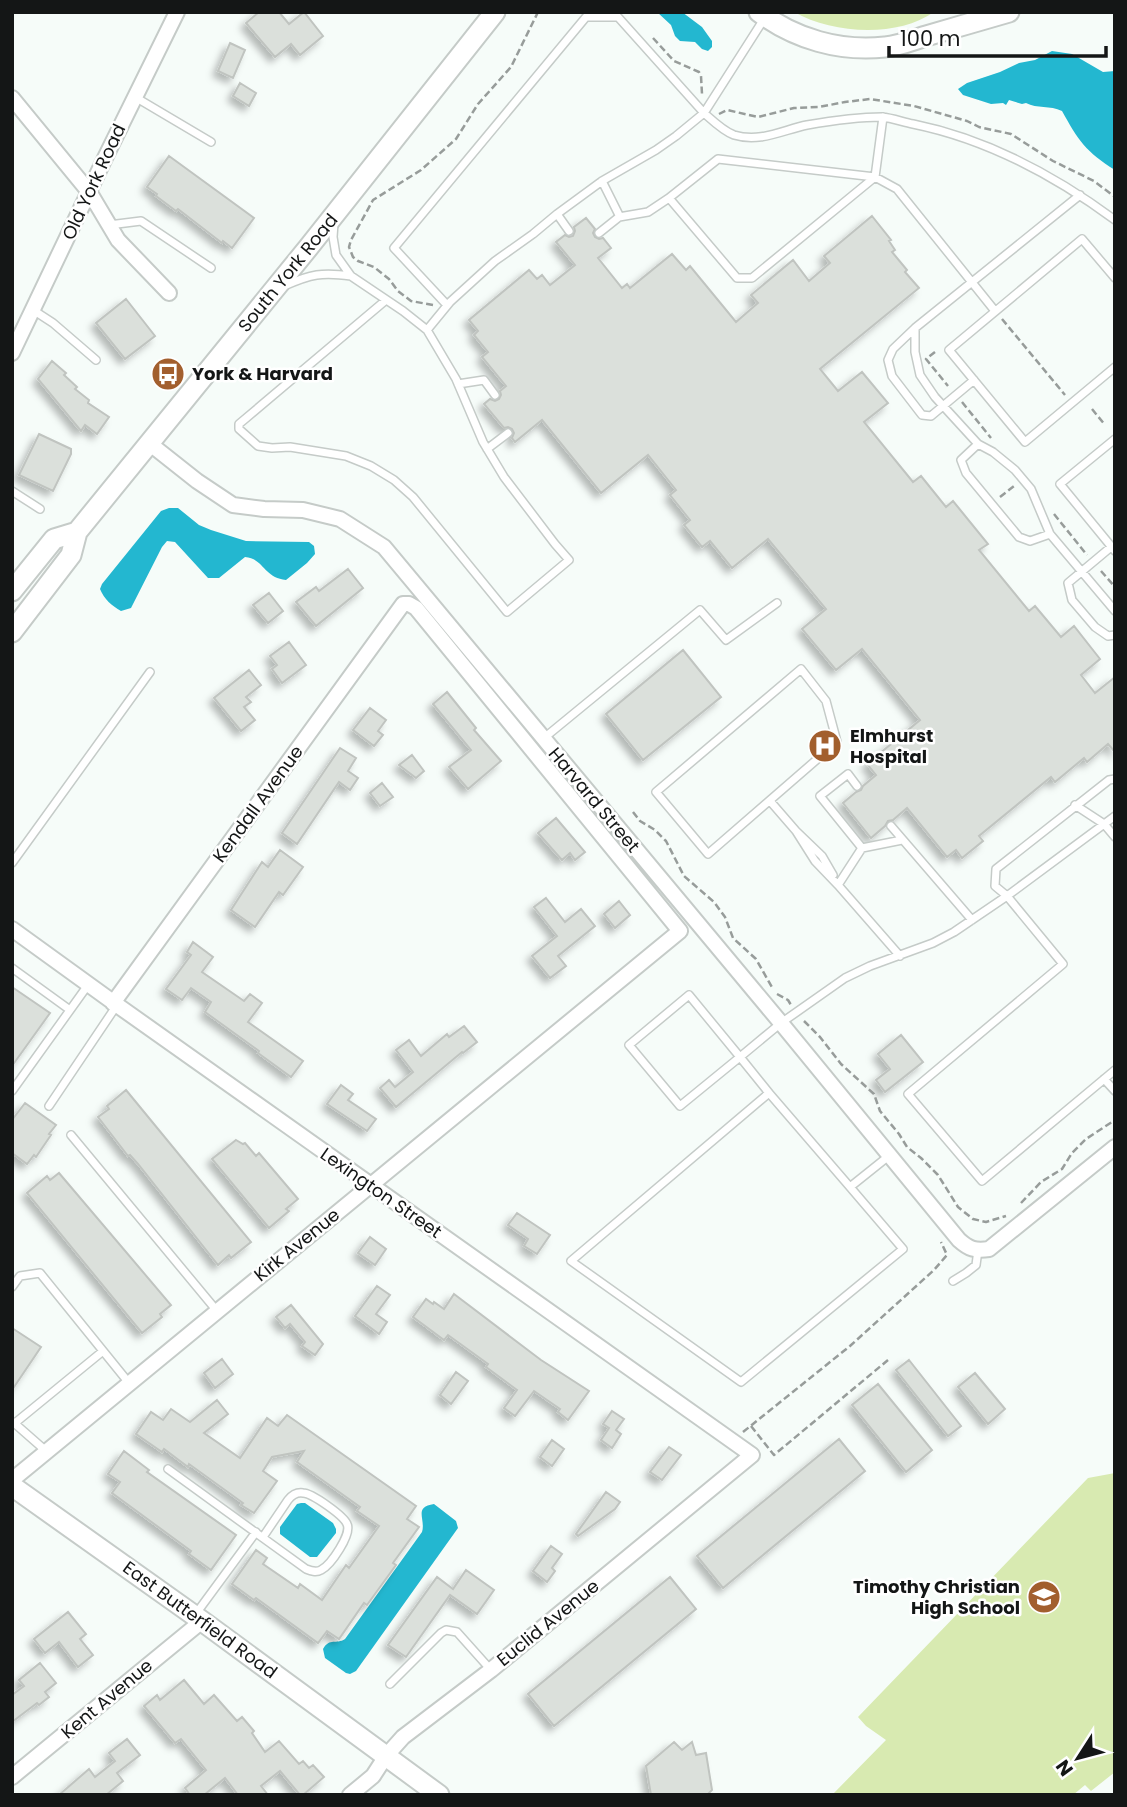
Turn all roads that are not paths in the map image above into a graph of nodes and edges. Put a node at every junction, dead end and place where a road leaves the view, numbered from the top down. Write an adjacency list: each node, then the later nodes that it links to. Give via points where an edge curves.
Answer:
1 (177, 12): 5 (street, Old York Road)
2 (495, 12): 15 (main road, South York Road)
3 (1009, 12): 4 (main road, via 889,47 865,49 812,40)
4 (762, 15): 7 (lane)
5 (135, 97): 9 (lane); 12 (street, Old York Road)
6 (12, 98): 12 (street)
7 (705, 113): 8 (lane, via 732,134 747,138); 11 (lane, via 656,150); 30 (lane, via 618,17 586,17 394,247)
8 (883, 117): 10 (lane); 13 (lane, via 976,141)
9 (211, 142)
10 (875, 177): 14 (lane, via 718,159); 14 (lane, via 752,278 737,278); 26 (lane, via 897,189)
11 (602, 181): 16 (lane); 17 (lane)
12 (90, 193): 19 (street); 31 (street, Old York Road)
13 (1080, 195): 18 (lane); 26 (lane)
14 (669, 198): 17 (lane, via 648,212)
15 (335, 214): 24 (lane, via 334,249); 27 (main road, South York Road)
16 (557, 214): 20 (lane); 30 (lane)
17 (619, 217): 21 (lane)
18 (1115, 220)
19 (108, 225): 22 (lane, via 141,221); 28 (street)
20 (569, 231)
21 (598, 233)
22 (211, 268)
23 (1112, 269): 25 (lane); 32 (lane, via 1082,239)
24 (351, 276): 27 (lane, via 313,275); 29 (lane)
25 (1115, 278)
26 (973, 283): 32 (lane); 33 (lane)
27 (274, 290): 44 (main road, South York Road)
28 (169, 293)
29 (386, 300): 34 (lane); 46 (lane, via 244,419 239,429 258,446 346,456 394,480 506,612 569,560 521,502)
30 (447, 305): 34 (lane)
31 (33, 310): 35 (street, Old York Road); 36 (lane)
32 (995, 311): 38 (lane, via 949,350)
33 (915, 328): 41 (lane, via 920,376); 41 (lane, via 893,349 888,360 892,376 922,415 932,416)
34 (427, 330): 39 (lane)
35 (12, 353)
36 (96, 360)
37 (1115, 367): 38 (lane, via 1026,442)
38 (974, 380): 41 (lane)
39 (458, 384): 40 (lane, via 484,380); 46 (lane)
40 (495, 395)
41 (944, 406): 45 (lane)
42 (508, 433): 46 (lane)
43 (1115, 439): 51 (lane, via 1060,484)
44 (149, 443): 49 (main road, South York Road); 60 (street, Harvard Street, via 233,505 303,510 341,519 384,547)
45 (978, 444): 50 (lane, via 1023,479); 50 (lane, via 961,460 966,473 1018,537 1030,541)
46 (487, 449)
47 (12, 491): 48 (lane)
48 (40, 509)
49 (77, 532): 53 (main road, South York Road, via 54,539); 57 (main road, South York Road, via 71,555)
50 (1050, 534): 52 (lane)
51 (1113, 549): 52 (lane)
52 (1081, 572): 56 (lane); 58 (lane, via 1068,583 1072,600 1096,627 1108,636)
53 (12, 591)
54 (777, 603): 60 (lane, via 726,640 700,610)
55 (403, 604): 76 (street, Harvard Street, via 416,608); 80 (street, Kendall Avenue)
56 (1115, 611)
57 (12, 632)
58 (1115, 635)
59 (150, 672): 71 (lane)
60 (543, 739): 82 (street, Harvard Street)
61 (1115, 779): 64 (lane)
62 (857, 786): 70 (lane, via 848,774 820,796)
63 (770, 800): 63 (lane, via 837,742 826,701 802,669 656,792 708,854); 72 (lane)
64 (1075, 805): 66 (lane); 73 (lane, via 996,869 995,886)
65 (1115, 816): 66 (lane)
66 (1104, 824): 68 (lane); 73 (lane)
67 (891, 826): 69 (lane)
68 (1115, 836)
69 (902, 840): 70 (lane); 74 (lane)
70 (862, 848): 72 (lane)
71 (12, 863)
72 (838, 885): 77 (lane)
73 (1007, 896): 74 (lane); 85 (lane, via 1063,964 908,1094 982,1181)
74 (972, 920): 77 (lane)
75 (12, 929): 79 (street, Lexington Street)
76 (680, 931): 93 (street, Kirk Avenue)
77 (900, 956): 82 (lane, via 845,978)
78 (12, 968): 81 (lane)
79 (88, 985): 80 (street, Lexington Street); 81 (lane)
80 (115, 1004): 89 (lane); 93 (street, Lexington Street)
81 (70, 1010): 86 (lane)
82 (781, 1023): 83 (lane); 92 (street, Harvard Street)
83 (740, 1057): 83 (lane, via 680,1106 629,1045 689,995); 88 (lane)
84 (1115, 1070): 85 (lane)
85 (1104, 1079): 87 (lane)
86 (12, 1091)
87 (1115, 1091)
88 (769, 1093): 94 (lane); 94 (lane, via 571,1261 741,1382 903,1250)
89 (49, 1106)
90 (71, 1135): 98 (lane)
91 (1115, 1147): 95 (street, via 989,1249)
92 (890, 1155): 94 (lane); 95 (street, Harvard Street, via 959,1240)
93 (371, 1185): 98 (street, Kirk Avenue); 103 (street, Lexington Street)
94 (850, 1187)
95 (978, 1251): 96 (lane, via 976,1265)
96 (953, 1280)
97 (12, 1287): 99 (lane, via 20,1276 40,1273)
98 (217, 1311): 100 (street, Kirk Avenue)
99 (103, 1352): 100 (lane); 101 (lane)
100 (129, 1384): 102 (street, Kirk Avenue)
101 (13, 1422): 102 (lane)
102 (47, 1452): 105 (street, Kirk Avenue)
103 (752, 1455): 109 (street, Euclid Avenue)
104 (168, 1469): 107 (lane)
105 (12, 1480)
106 (12, 1486): 108 (main road, East Butterfield Road)
107 (259, 1535): 107 (lane, via 306,1569 319,1572 345,1540 349,1526 312,1496 299,1493 292,1495); 108 (lane)
108 (198, 1618): 111 (main road, East Butterfield Road); 112 (street, Kent Avenue)
109 (491, 1670): 110 (lane, via 457,1632 446,1630); 111 (street, Euclid Avenue, via 403,1737)
110 (390, 1684)
111 (386, 1756): 113 (street, Euclid Avenue, via 373,1776); 114 (main road, East Butterfield Road)
112 (12, 1777)
113 (350, 1795)
114 (439, 1795)

